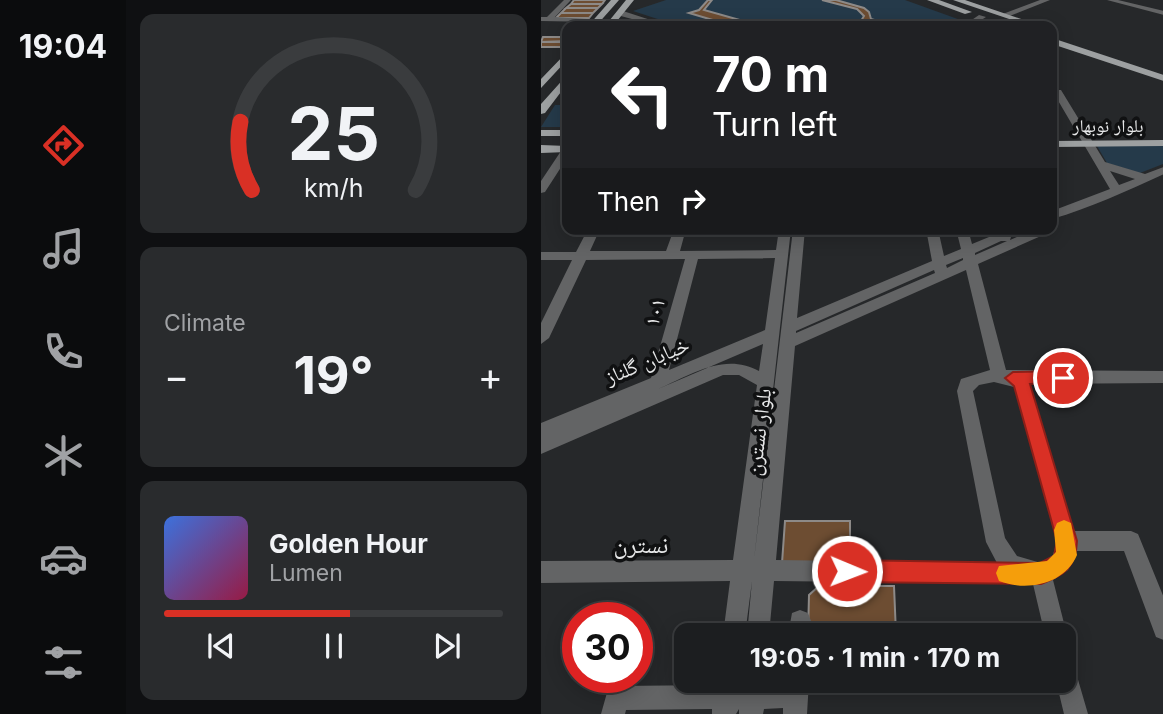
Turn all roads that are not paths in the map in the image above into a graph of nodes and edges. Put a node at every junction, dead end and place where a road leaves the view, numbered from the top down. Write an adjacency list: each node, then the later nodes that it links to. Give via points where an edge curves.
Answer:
1 (568, 0): 15 (street)
2 (615, 0): 13 (main road)
3 (630, 0): 14 (main road)
4 (931, 0): 12 (main road)
5 (957, 0): 11 (main road)
6 (1047, 0): 11 (street)
7 (1110, 0): 9 (street)
8 (1151, 0): 9 (street)
9 (1130, 5): 10 (street)
10 (1163, 13)
11 (1004, 15): 18 (main road)
12 (982, 17): 16 (street); 17 (main road)
13 (598, 20): 14 (main road); 15 (street)
14 (614, 20)
15 (548, 21)
16 (975, 21)
17 (994, 21)
18 (1023, 21)
19 (1057, 33): 22 (main road)
20 (1057, 43): 23 (main road)
21 (562, 61): 25 (main road)
22 (1163, 66)
23 (1163, 78)
24 (562, 84): 27 (main road)
25 (541, 85)
26 (1058, 92): 32 (street)
27 (541, 111)
28 (541, 133): 29 (main road)
29 (562, 133)
30 (1163, 135): 32 (main road, بلوار نوبهار)
31 (1057, 136): 32 (main road, بلوار نوبهار)
32 (1085, 139): 33 (main road, بلوار نوبهار); 34 (main road, بلوار نوبهار); 38 (street)
33 (1057, 143)
34 (1163, 143)
35 (541, 149): 36 (main road)
36 (562, 150)
37 (562, 158): 41 (street)
38 (1100, 164): 40 (street); 42 (street)
39 (1163, 170): 40 (street)
40 (1145, 178): 42 (street)
41 (541, 190)
42 (1117, 191): 43 (street)
43 (1094, 201): 44 (street); 45 (street, via 1091,210)
44 (1057, 213)
45 (1057, 225)
46 (591, 235): 59 (street)
47 (678, 235): 55 (street)
48 (784, 235): 57 (street, بلوار نسترن)
49 (798, 235): 62 (street, بلوار نسترن)
50 (933, 235): 61 (street)
51 (964, 235): 60 (street)
52 (996, 235): 54 (street)
53 (1018, 236): 54 (street); 60 (street)
54 (1001, 237): 60 (street)
55 (672, 254): 56 (street); 59 (street)
56 (693, 254): 57 (street); 66 (street, ۱۰۱)
57 (781, 254): 62 (street, بلوار نسترن)
58 (541, 256): 59 (street)
59 (580, 256): 63 (street)
60 (969, 257): 61 (street, خیابان گلناز); 64 (street)
61 (940, 270): 62 (street, خیابان گلناز)
62 (782, 335): 66 (street, خیابان گلناز); 67 (street, بلوار نسترن); 71 (street, بلوار نسترن)
63 (541, 338)
64 (1006, 377): 65 (street); 70 (street, via 1021,383); 74 (street, via 978,378 967,384 965,391 995,542 1010,564)
65 (1163, 377)
66 (658, 381): 68 (street, خیابان گلناز)
67 (765, 382): 69 (street, خیابان گلناز, via 741,369 721,369); 72 (street, بلوار نسترن)
68 (541, 431)
69 (541, 446)
70 (1067, 541): 74 (street, via 1061,564); 78 (street, via 1131,541)
71 (764, 570): 72 (street, نسترن); 74 (street, نسترن); 76 (street, بلوار نسترن)
72 (741, 571): 73 (street, نسترن); 75 (street, بلوار نسترن)
73 (541, 572)
74 (1041, 574): 77 (street)
75 (735, 623)
76 (759, 623)
77 (1053, 623)
78 (1163, 629)
79 (1071, 693): 84 (street)
80 (726, 697): 81 (street); 83 (street, via 617,698)
81 (752, 697): 82 (street)
82 (796, 697)
83 (613, 714)
84 (1076, 714)

